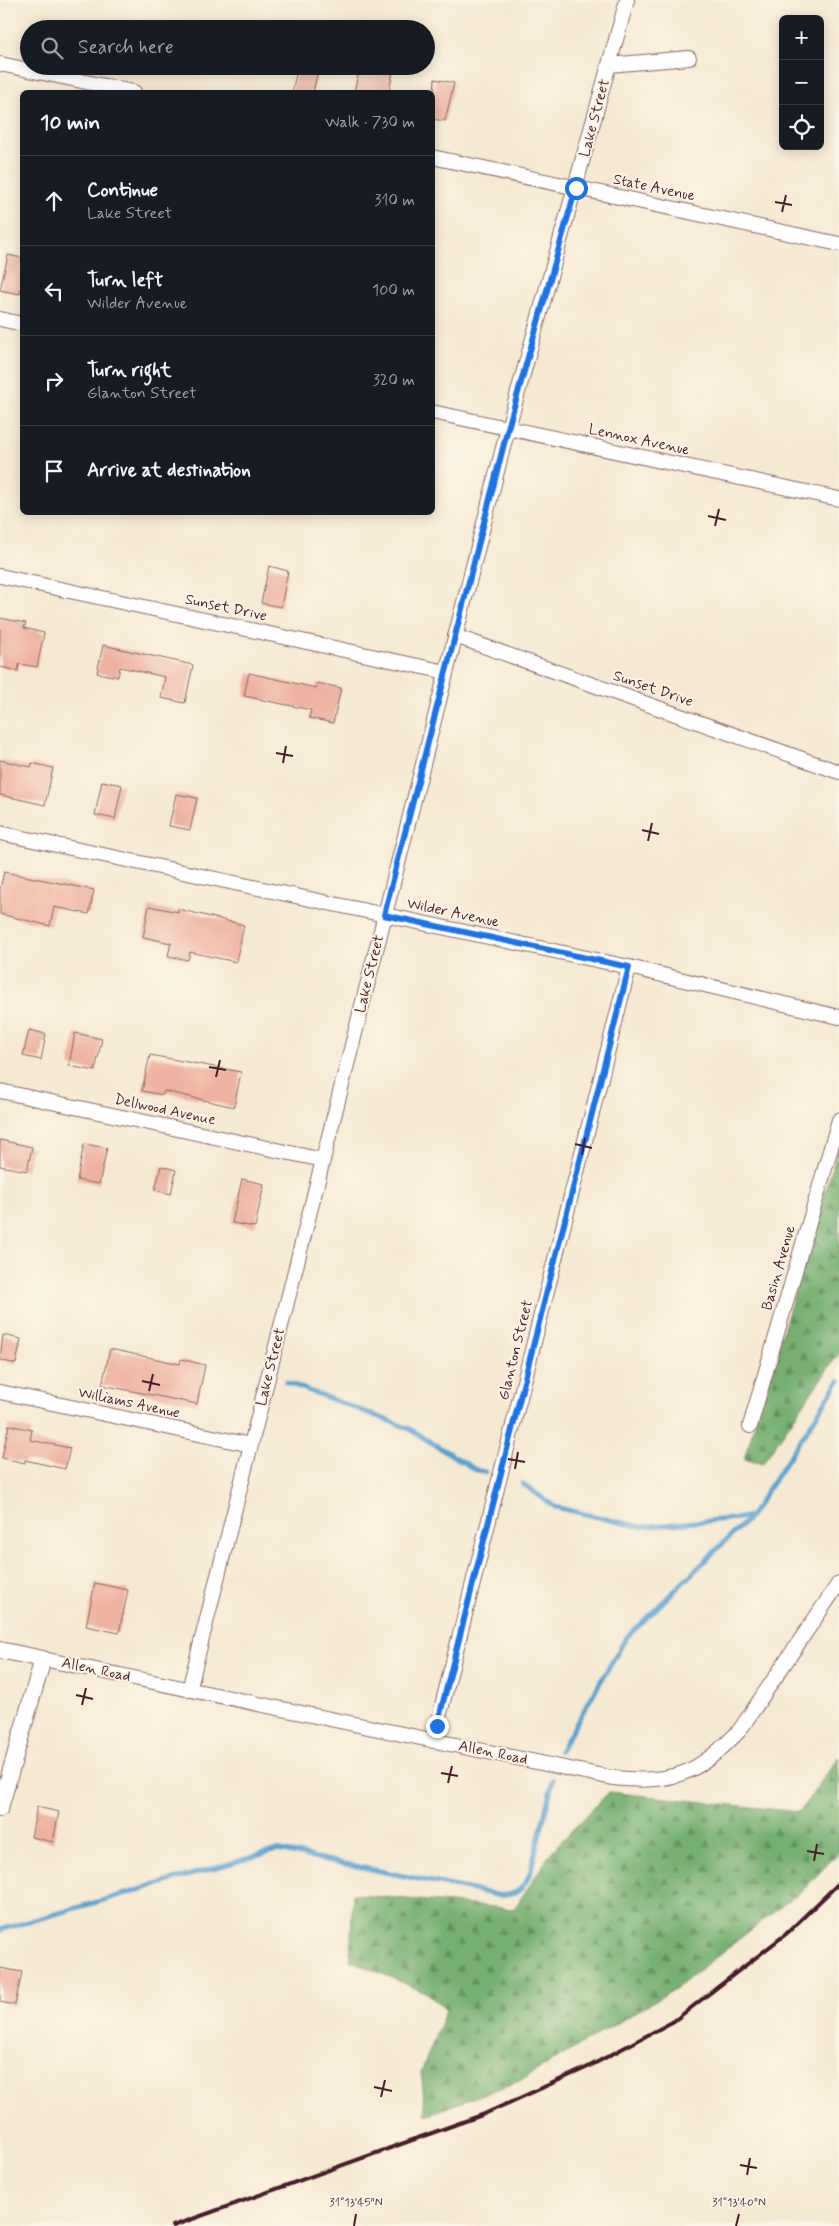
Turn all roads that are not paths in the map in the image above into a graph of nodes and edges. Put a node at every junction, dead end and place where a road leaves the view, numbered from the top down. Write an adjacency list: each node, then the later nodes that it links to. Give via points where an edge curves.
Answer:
1 (627, 0): 4 (street, Lake Street)
2 (690, 58): 4 (street)
3 (0, 64): 5 (street)
4 (609, 65): 9 (street, Lake Street)
5 (20, 68)
6 (53, 75): 7 (street)
7 (124, 90)
8 (435, 158): 9 (street, State Avenue)
9 (576, 188): 10 (street, State Avenue); 14 (street, Lake Street)
10 (839, 244)
11 (0, 319): 12 (street)
12 (20, 324)
13 (435, 413): 14 (street, Lennox Avenue)
14 (508, 428): 15 (street, Lennox Avenue); 17 (street, Lake Street)
15 (839, 499)
16 (0, 576): 18 (street, Sunset Drive)
17 (455, 636): 18 (street, Lake Street); 19 (street, Sunset Drive)
18 (446, 672): 21 (street, Lake Street)
19 (839, 772)
20 (0, 833): 21 (street, Wilder Avenue)
21 (384, 915): 22 (street, Wilder Avenue); 26 (street, Lake Street)
22 (629, 967): 23 (street, Wilder Avenue); 34 (street, Glanton Street)
23 (839, 1018)
24 (0, 1091): 26 (street, Dellwood Avenue)
25 (839, 1120): 28 (street, Basin Avenue)
26 (323, 1160): 29 (street, Lake Street)
27 (0, 1392): 29 (street, Williams Avenue)
28 (750, 1426)
29 (251, 1445): 33 (street, Lake Street)
30 (839, 1583): 34 (street, Allen Road, via 739,1732 721,1750 685,1774 664,1780 613,1778)
31 (0, 1650): 32 (street, Allen Road)
32 (43, 1659): 33 (street, Allen Road); 35 (street)
33 (189, 1690): 34 (street, Allen Road)
34 (434, 1741)
35 (0, 1808)

